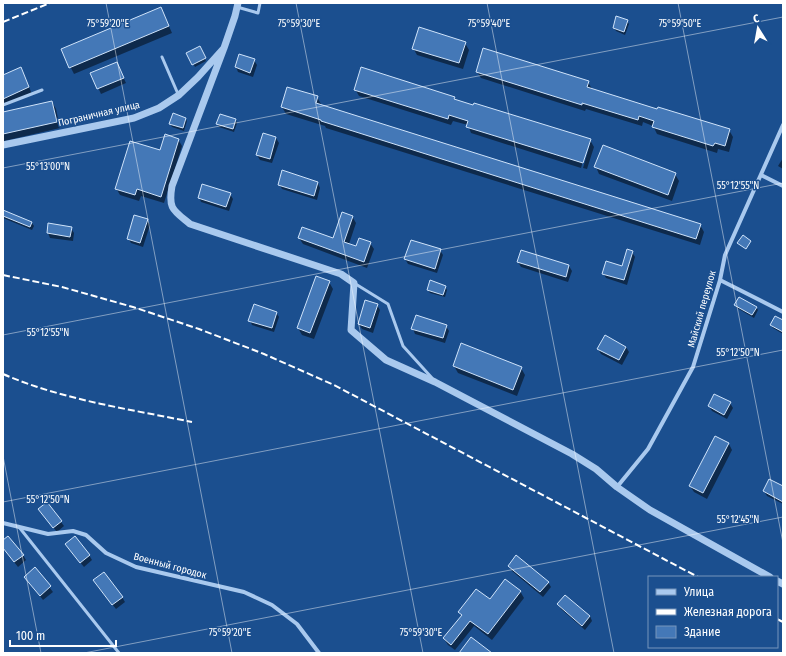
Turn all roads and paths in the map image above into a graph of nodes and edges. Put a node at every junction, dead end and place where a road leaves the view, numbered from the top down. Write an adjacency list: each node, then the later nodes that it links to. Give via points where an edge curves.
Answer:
1 (260, 3): 2 (lane, via 258,13)
2 (237, 5): 3 (street, Пограничная улица)
3 (224, 48): 6 (street, Пограничная улица); 13 (street, via 172,186 170,200 174,211 190,224 341,274)
4 (162, 57): 6 (lane)
5 (42, 90): 7 (lane)
6 (179, 95): 9 (street, Пограничная улица, via 159,108 134,118)
7 (3, 105)
8 (783, 125): 10 (street, Майский переулок)
9 (3, 145)
10 (761, 174): 11 (street); 12 (street, Майский переулок, via 725,255)
11 (783, 186)
12 (720, 280): 14 (street); 16 (street, Майский переулок, via 693,367 648,449)
13 (354, 283): 15 (lane, via 388,304 403,346); 15 (street, via 351,330 386,360)
14 (783, 312)
15 (435, 382): 16 (street, via 572,454)
16 (617, 487): 19 (street, via 650,510)
17 (3, 523): 18 (street, Военный городок)
18 (19, 528): 20 (lane); 21 (street, Военный городок, via 48,534 73,531 86,534 106,553 136,567 244,592 272,606 297,624)
19 (768, 576)
20 (119, 653)
21 (319, 653)

